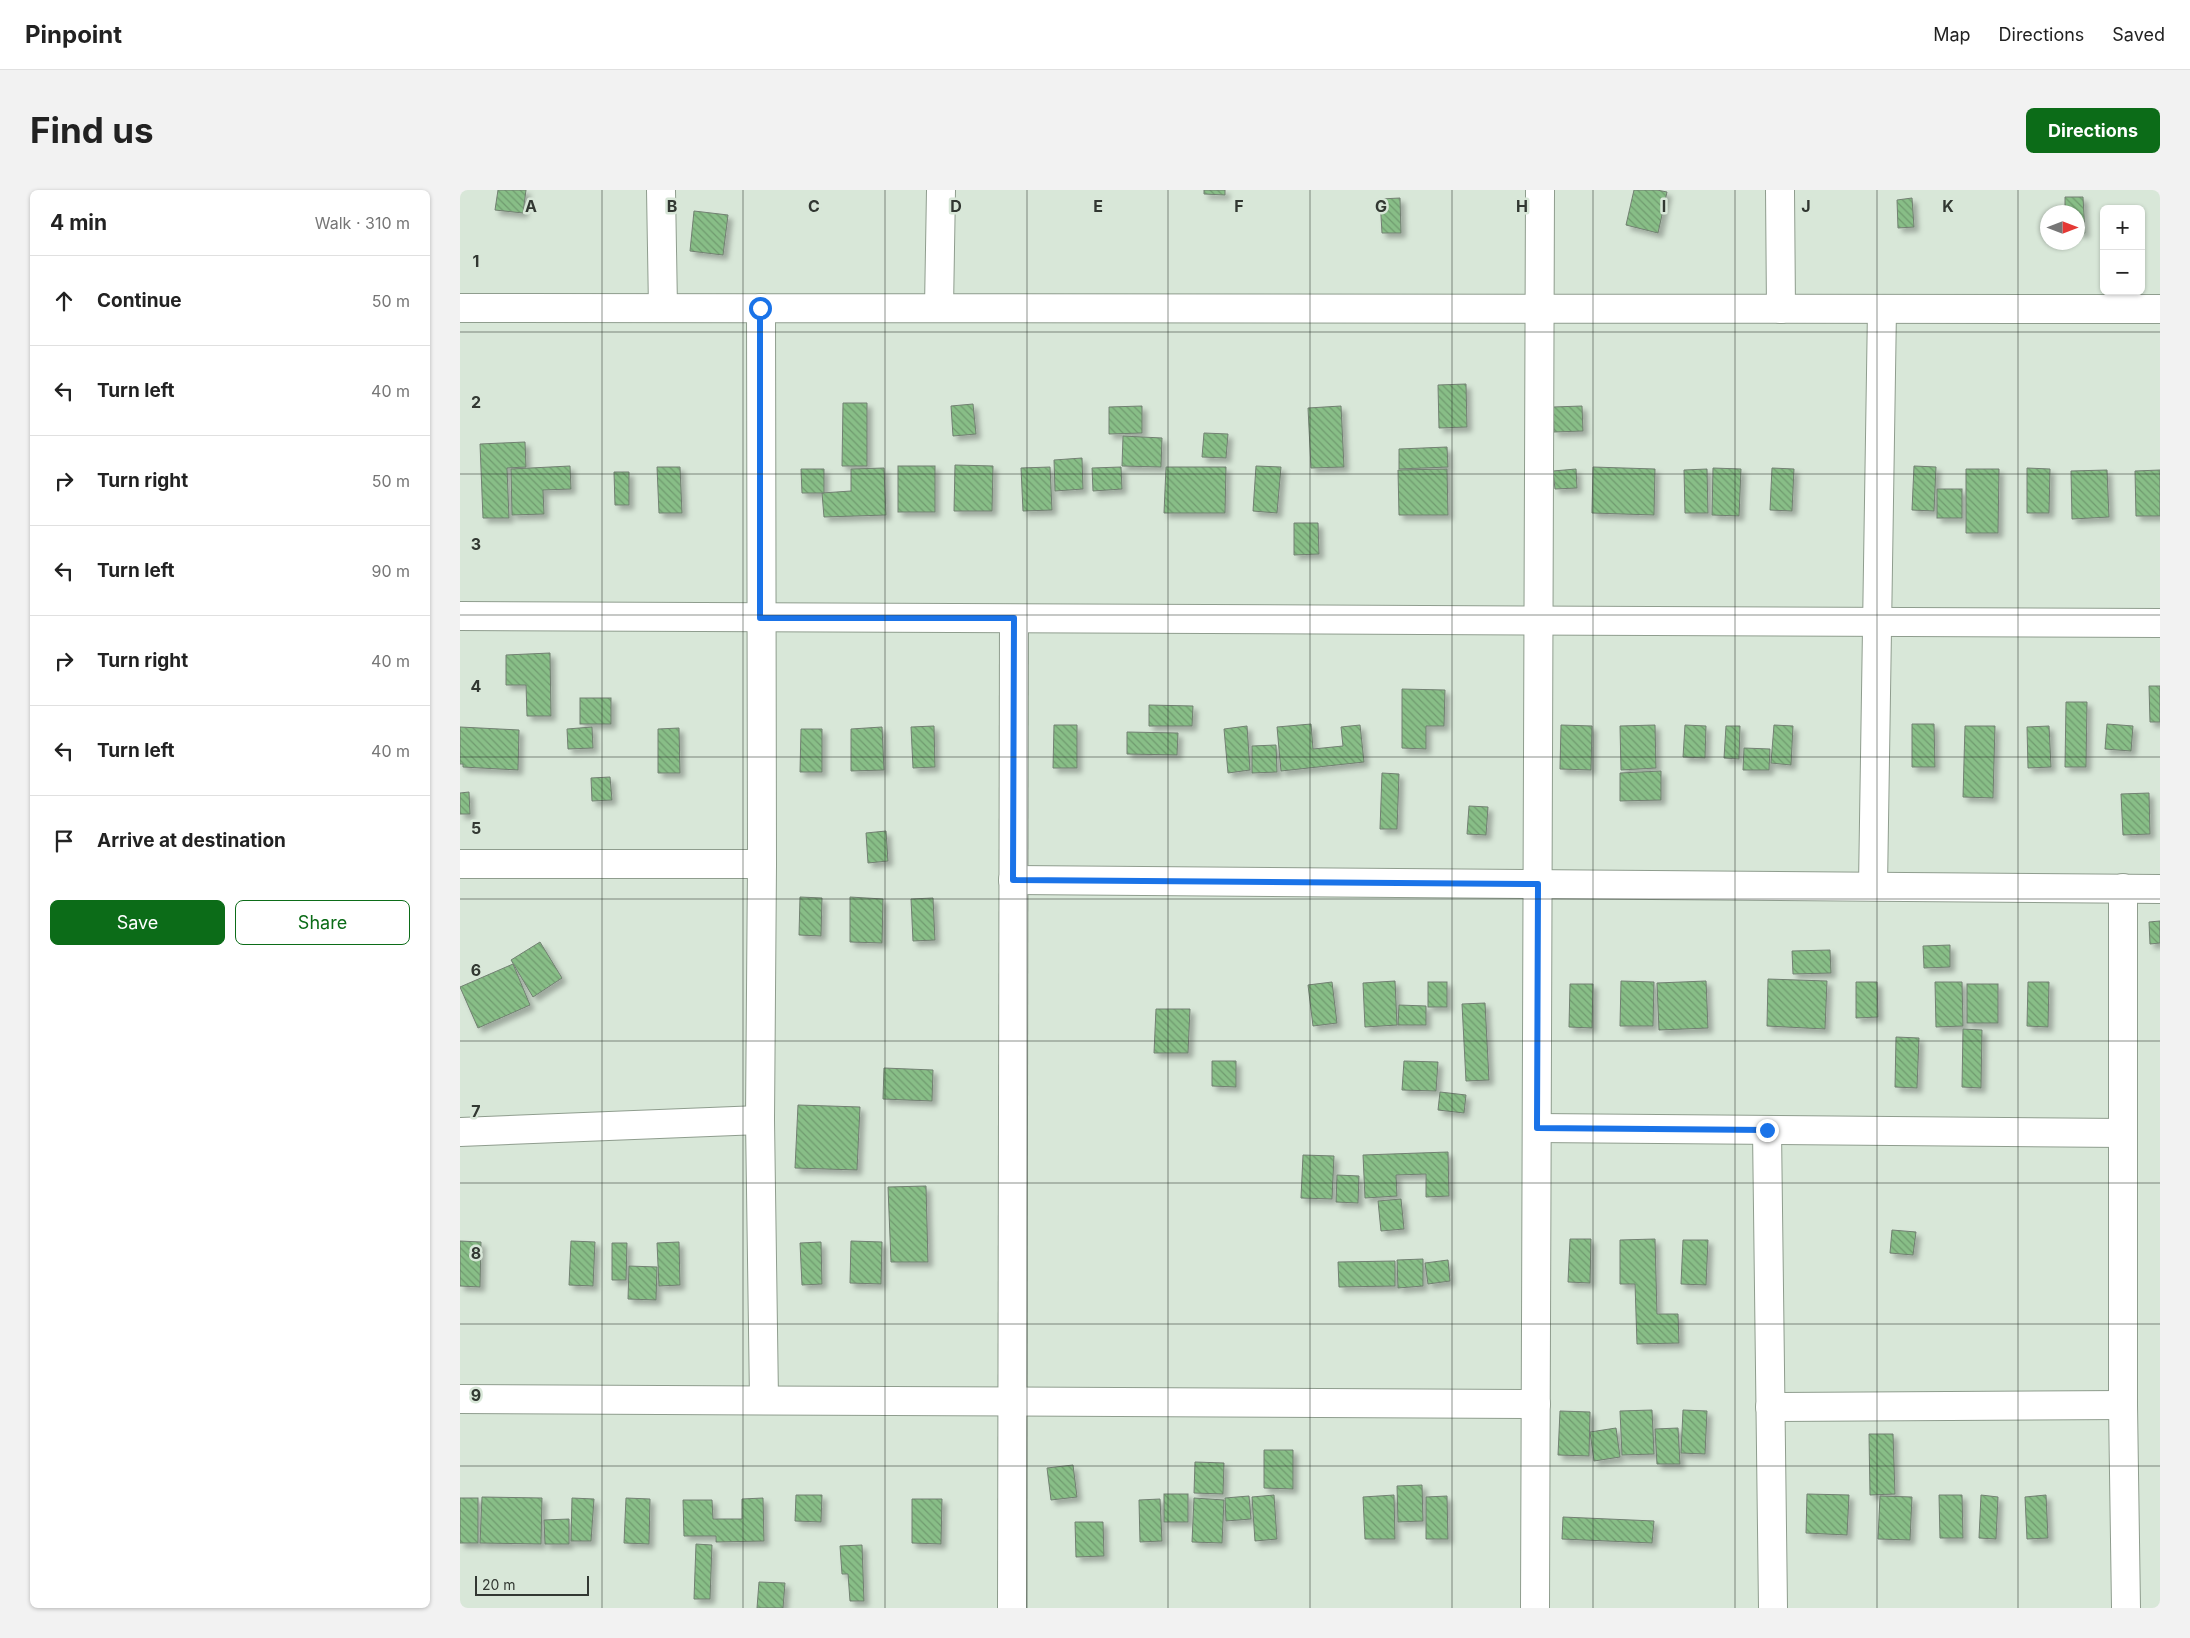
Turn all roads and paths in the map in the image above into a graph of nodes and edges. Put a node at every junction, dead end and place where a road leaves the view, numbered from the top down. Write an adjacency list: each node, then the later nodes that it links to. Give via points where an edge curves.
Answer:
1 (661, 190): 6 (street)
2 (941, 190): 8 (street)
3 (1540, 190): 9 (street)
4 (1780, 190): 10 (street)
5 (460, 308): 6 (street)
6 (663, 308): 7 (street)
7 (760, 308): 8 (street); 14 (street)
8 (939, 308): 9 (street)
9 (1539, 308): 10 (street); 16 (street)
10 (1781, 309): 11 (street)
11 (1882, 309): 12 (street); 17 (street)
12 (2160, 309)
13 (460, 616): 14 (street)
14 (760, 618): 15 (street); 20 (street)
15 (1014, 618): 16 (street); 21 (street)
16 (1538, 620): 17 (street); 22 (street)
17 (1877, 622): 18 (street); 23 (street)
18 (2160, 623)
19 (460, 864): 20 (street)
20 (762, 864): 26 (street)
21 (1013, 880): 22 (street); 33 (street)
22 (1538, 884): 23 (street); 27 (street)
23 (1873, 886): 24 (street)
24 (2123, 888): 25 (street); 30 (street)
25 (2160, 888)
26 (760, 1120): 29 (street); 32 (street)
27 (1537, 1128): 28 (street); 34 (street)
28 (1767, 1130): 30 (street); 36 (street)
29 (460, 1132)
30 (2123, 1133): 35 (street)
31 (460, 1399): 32 (street)
32 (764, 1399): 33 (street)
33 (1012, 1402): 34 (street); 37 (street)
34 (1536, 1404): 38 (street)
35 (2123, 1405): 36 (street); 40 (street)
36 (1770, 1407): 39 (street)
37 (1012, 1608)
38 (1535, 1608)
39 (1772, 1608)
40 (2126, 1608)

